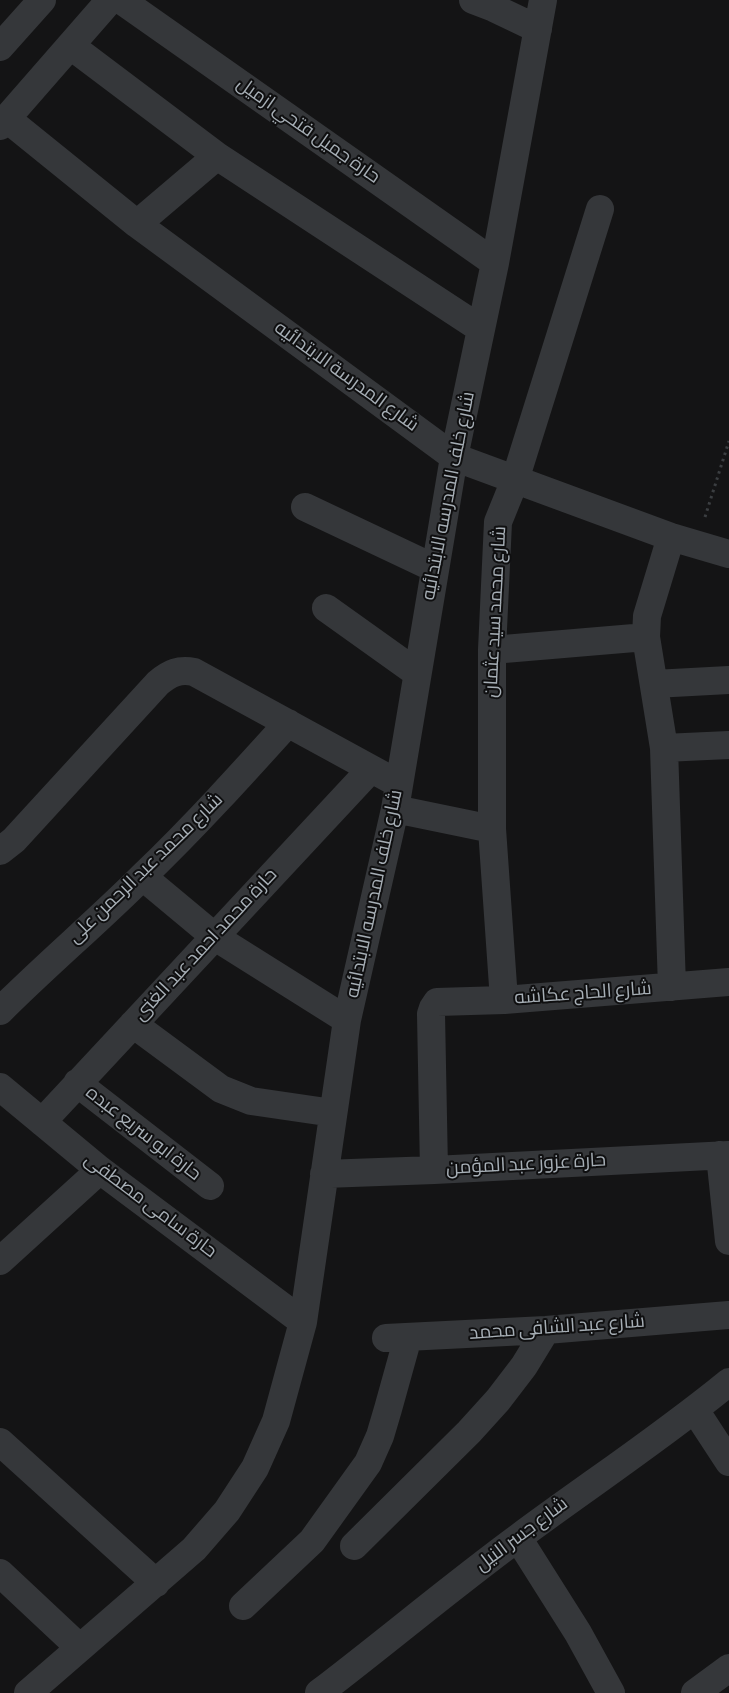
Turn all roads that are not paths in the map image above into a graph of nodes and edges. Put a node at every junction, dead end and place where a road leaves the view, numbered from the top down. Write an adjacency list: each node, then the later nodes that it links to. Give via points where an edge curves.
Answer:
1 (42, 0): 8 (street)
2 (110, 0): 7 (street)
3 (121, 0): 13 (street, حارة جميل فتحي ازميل)
4 (473, 0): 6 (street)
5 (543, 0): 6 (street, شارع خلف المدرسه الابتدائيه)
6 (538, 29): 13 (street, شارع خلف المدرسه الابتدائيه)
7 (71, 46): 9 (street); 10 (street)
8 (0, 47)
9 (4, 122): 12 (street, شارع المدرسة الابتدائيه)
10 (217, 156): 12 (street); 14 (street)
11 (600, 209): 16 (street, شارع محمد سيد عثمان)
12 (138, 224): 15 (street, شارع المدرسة الابتدائيه)
13 (495, 263): 14 (street, شارع خلف المدرسه الابتدائيه)
14 (481, 329): 15 (street, شارع خلف المدرسه الابتدائيه)
15 (454, 457): 16 (street, شارع المدرسة الابتدائيه); 20 (street, شارع خلف المدرسه الابتدائيه)
16 (515, 480): 18 (street, شارع المدرسة الابتدائيه); 23 (street, شارع محمد سيد عثمان, via 498,522)
17 (305, 507): 20 (street)
18 (670, 537): 19 (street, شارع المدرسة الابتدائيه); 22 (street, via 647,616)
19 (729, 554)
20 (434, 568): 24 (street, شارع خلف المدرسه الابتدائيه)
21 (326, 608): 24 (street)
22 (646, 637): 23 (street); 26 (street)
23 (492, 650): 32 (street, شارع محمد سيد عثمان)
24 (417, 672): 31 (street, شارع خلف المدرسه الابتدائيه)
25 (729, 680): 26 (street)
26 (654, 684): 29 (street)
27 (288, 723): 30 (street); 33 (street, via 202,675 187,670 176,671 158,683 14,840); 34 (street, شارع محمد عبد الرحمن على)
28 (729, 745): 29 (street)
29 (664, 748): 37 (street)
30 (371, 769): 31 (street); 35 (street, حارة محمد احمد عبد الغنى)
31 (397, 797): 32 (street); 40 (street, شارع خلف المدرسه الابتدائيه)
32 (492, 829): 38 (street, شارع محمد سيد عثمان)
33 (0, 851)
34 (143, 877): 35 (street); 39 (street, شارع محمد عبد الرحمن على)
35 (215, 936): 40 (street); 41 (street, حارة محمد احمد عبد الغنى)
36 (729, 982): 37 (street, شارع الحاج عكاشه)
37 (672, 987): 38 (street, شارع الحاج عكاشه)
38 (504, 1000): 48 (street, شارع الحاج عكاشه, via 437,1002 433,1008)
39 (0, 1011)
40 (347, 1020): 44 (street, شارع خلف المدرسه الابتدائيه)
41 (133, 1024): 42 (street, حارة محمد احمد عبد الغنى); 44 (street, via 221,1089 251,1101)
42 (78, 1083): 45 (street, حارة محمد احمد عبد الغنى); 50 (street, حارة ابو سريع عبده)
43 (3, 1094): 45 (street, حارة سامى مصطفى)
44 (333, 1113): 49 (street, شارع خلف المدرسه الابتدائيه)
45 (42, 1122): 47 (street, حارة سامى مصطفى)
46 (724, 1155): 48 (street, حارة عزوز عبد المؤمن); 51 (street)
47 (100, 1170): 52 (street); 54 (street, حارة سامى مصطفى)
48 (434, 1170): 49 (street, حارة عزوز عبد المؤمن)
49 (324, 1174): 54 (street, شارع خلف المدرسه الابتدائيه)
50 (210, 1186)
51 (729, 1241)
52 (0, 1261)
53 (729, 1316): 55 (street, شارع عبد الشافى محمد)
54 (303, 1322): 63 (street, شارع خلف المدرسه الابتدائيه, via 276,1421 255,1468 227,1511 194,1550)
55 (546, 1330): 61 (street, via 524,1366 475,1426); 64 (street, شارع عبد الشافى محمد, via 397,1338 383,1427 368,1463 312,1541)
56 (729, 1382): 57 (street, شارع جسر النيل)
57 (695, 1410): 59 (street); 60 (street, شارع جسر النيل)
58 (0, 1442): 63 (street)
59 (729, 1462)
60 (518, 1538): 67 (street, شارع جسر النيل, via 407,1623); 70 (street, via 578,1633)
61 (354, 1546)
62 (0, 1573): 65 (street)
63 (156, 1583): 65 (street, شارع خلف المدرسه الابتدائيه)
64 (243, 1606)
65 (80, 1648): 68 (street, شارع خلف المدرسه الابتدائيه)
66 (729, 1668): 71 (street)
67 (347, 1685): 69 (street, شارع جسر النيل)
68 (28, 1693)
69 (319, 1693)
70 (611, 1693)
71 (695, 1693)

